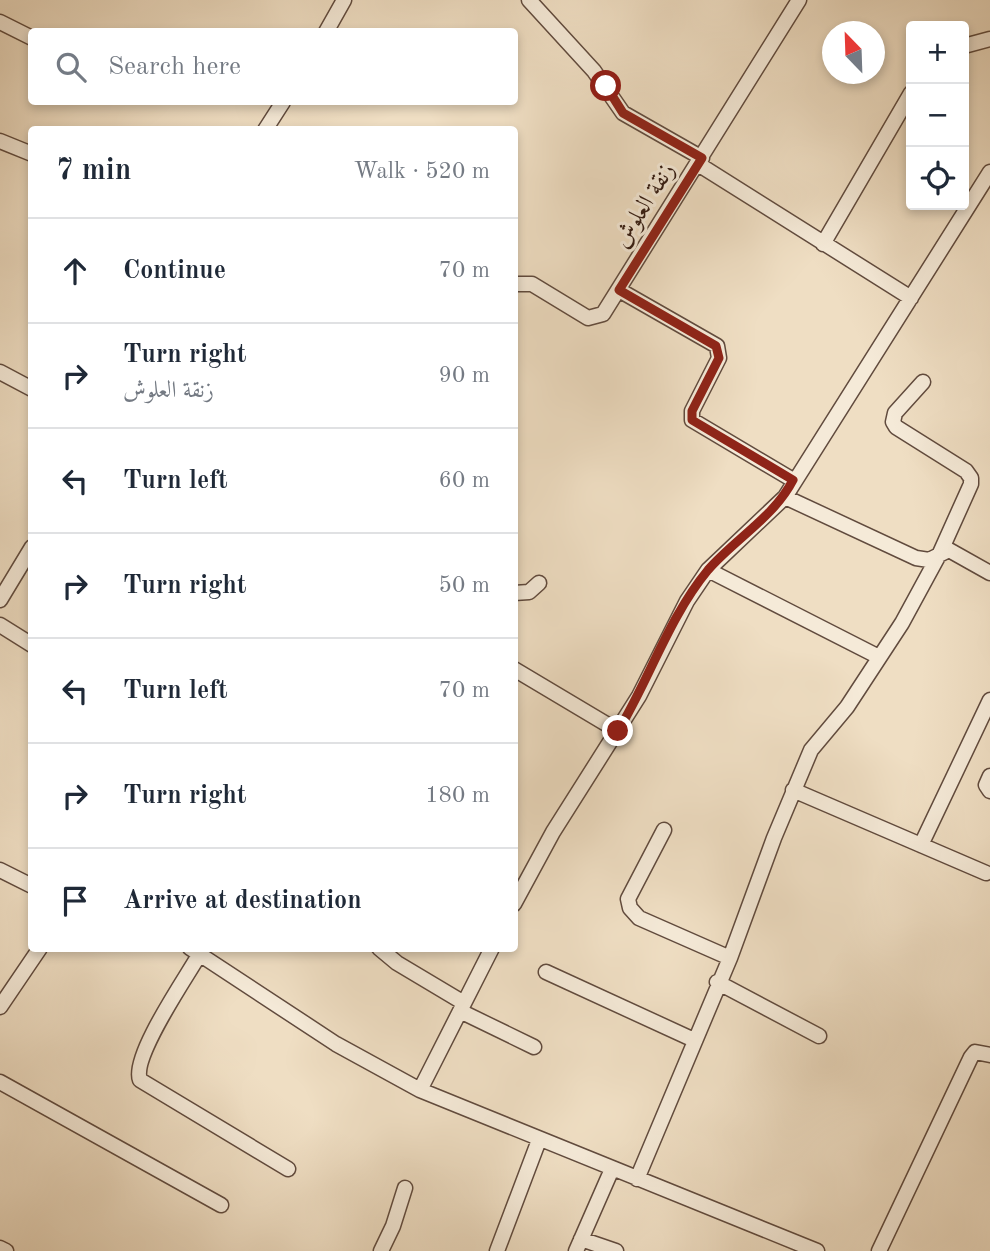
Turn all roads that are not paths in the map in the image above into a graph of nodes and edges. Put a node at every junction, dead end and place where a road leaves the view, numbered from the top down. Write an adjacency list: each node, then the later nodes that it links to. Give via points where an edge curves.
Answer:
1 (344, 0): 5 (street)
2 (529, 0): 14 (street, via 594,71 623,113)
3 (799, 0): 14 (street, زنقة العلوش)
4 (0, 22): 6 (street)
5 (328, 28)
6 (28, 36)
7 (990, 38): 8 (street)
8 (969, 44)
9 (906, 102): 16 (street)
10 (280, 105): 11 (street)
11 (267, 126)
12 (0, 142): 13 (street)
13 (28, 152)
14 (700, 161): 16 (street); 18 (street, زنقة العلوش)
15 (990, 172): 19 (street)
16 (823, 244): 19 (street)
17 (518, 284): 18 (street, زنقة العلوش, via 532,284 588,318 603,314)
18 (619, 290): 23 (street, via 716,346 719,358 692,411 692,420)
19 (911, 298): 23 (street)
20 (2, 376): 22 (street)
21 (923, 382): 25 (street, via 893,422 971,478)
22 (28, 387)
23 (793, 480): 24 (street)
24 (785, 497): 25 (street, via 916,558 929,560); 27 (street)
25 (940, 553): 28 (street, via 955,552); 34 (street)
26 (28, 554): 31 (street)
27 (708, 570): 34 (street); 37 (street)
28 (990, 573)
29 (539, 583): 30 (street, via 529,592)
30 (518, 593)
31 (0, 600)
32 (0, 625): 33 (street)
33 (28, 642)
34 (879, 657): 39 (street, via 841,715 811,750)
35 (518, 671): 37 (street)
36 (990, 700): 42 (street)
37 (618, 731): 46 (street)
38 (990, 776): 40 (street, via 986,785)
39 (793, 790): 42 (street); 51 (street)
40 (990, 791)
41 (664, 830): 51 (street, via 628,899 630,908 639,918)
42 (921, 845): 44 (street)
43 (0, 870): 45 (street)
44 (986, 873)
45 (28, 884)
46 (518, 893)
47 (37, 952): 54 (street)
48 (195, 952): 61 (street, via 336,1044); 63 (street, via 142,1055 140,1080)
49 (384, 952): 55 (street)
50 (490, 952): 55 (street)
51 (730, 958): 53 (street)
52 (546, 972): 57 (street)
53 (717, 982): 56 (street); 57 (street)
54 (0, 1007)
55 (462, 1007): 58 (street); 61 (street)
56 (818, 1036)
57 (694, 1040): 65 (street)
58 (534, 1047)
59 (990, 1055): 76 (street, via 975,1052 971,1057)
60 (0, 1082): 67 (street)
61 (420, 1090): 62 (street)
62 (539, 1140): 64 (street); 73 (street)
63 (288, 1169)
64 (612, 1169): 65 (street); 68 (street)
65 (637, 1179): 69 (street)
66 (405, 1188): 72 (street)
67 (220, 1205)
68 (579, 1245): 74 (street)
69 (794, 1247): 75 (street)
70 (0, 1248): 71 (street)
71 (6, 1251)
72 (381, 1251)
73 (497, 1251)
74 (616, 1251)
75 (817, 1251)
76 (878, 1251)

